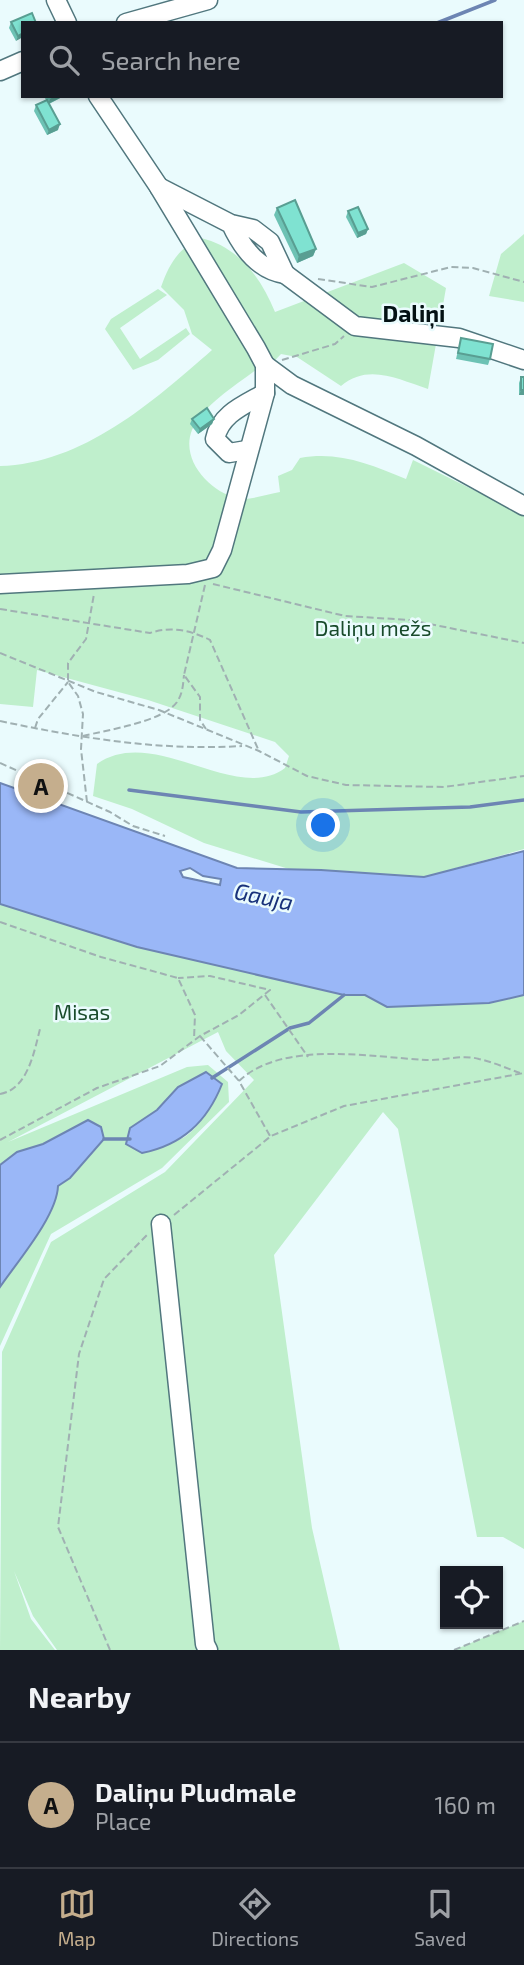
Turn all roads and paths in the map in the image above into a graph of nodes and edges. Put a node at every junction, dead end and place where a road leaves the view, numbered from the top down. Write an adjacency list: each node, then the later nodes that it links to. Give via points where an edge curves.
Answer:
1 (56, 0): 3 (street)
2 (208, 0): 4 (street)
3 (66, 21)
4 (133, 21)
5 (21, 62): 6 (street)
6 (0, 71)
7 (99, 98): 8 (street)
8 (159, 187): 11 (street, via 231,224 253,229 270,242 285,274); 13 (street)
9 (310, 278): 10 (path, via 372,287 451,267)
10 (524, 282)
11 (355, 326): 12 (street, via 459,338); 13 (path, via 335,344)
12 (524, 360)
13 (265, 365): 14 (street); 16 (street, via 292,385)
14 (265, 393): 15 (street); 15 (street, via 217,426 215,439 229,453)
15 (247, 450): 17 (street, via 222,550 213,568 188,574)
16 (524, 506)
17 (94, 577): 18 (street); 20 (path)
18 (0, 584)
19 (0, 609): 20 (path)
20 (89, 626): 21 (path, via 150,634 165,628); 25 (path, via 86,639 68,663)
21 (195, 632): 22 (path, via 206,582 345,616 410,620); 24 (path); 32 (path, via 210,639)
22 (524, 643)
23 (0, 653): 25 (path)
24 (184, 675): 26 (path, via 176,703); 29 (path, via 200,697 200,720)
25 (68, 682): 26 (path); 28 (path); 30 (path, via 83,714)
26 (165, 713): 29 (path); 30 (path)
27 (0, 721): 28 (path)
28 (35, 728): 30 (path)
29 (207, 731): 31 (path)
30 (82, 736): 31 (path, via 143,746); 35 (path)
31 (245, 746): 32 (path)
32 (259, 751): 34 (path, via 307,776 346,785 444,787)
33 (0, 763): 35 (path)
34 (524, 776)
35 (87, 802): 36 (path, via 133,826)
36 (166, 836)
37 (0, 922): 38 (path)
38 (178, 978): 39 (path, via 210,976 270,990); 42 (path, via 195,1014)
39 (264, 995): 41 (path); 43 (path)
40 (40, 1029): 46 (path, via 32,1065 9,1093)
41 (200, 1036): 42 (path); 45 (path)
42 (194, 1040): 48 (path, via 160,1066 97,1088)
43 (308, 1057): 44 (path, via 350,1053 426,1060 477,1058); 45 (path, via 253,1067)
44 (522, 1073): 47 (path, via 344,1106)
45 (239, 1081): 47 (path)
46 (0, 1094)
47 (271, 1136): 49 (path)
48 (0, 1140)
49 (161, 1224): 51 (path, via 104,1279 79,1354 58,1527); 52 (street)
50 (524, 1621): 53 (path)
51 (110, 1650)
52 (208, 1650)
53 (454, 1650)

